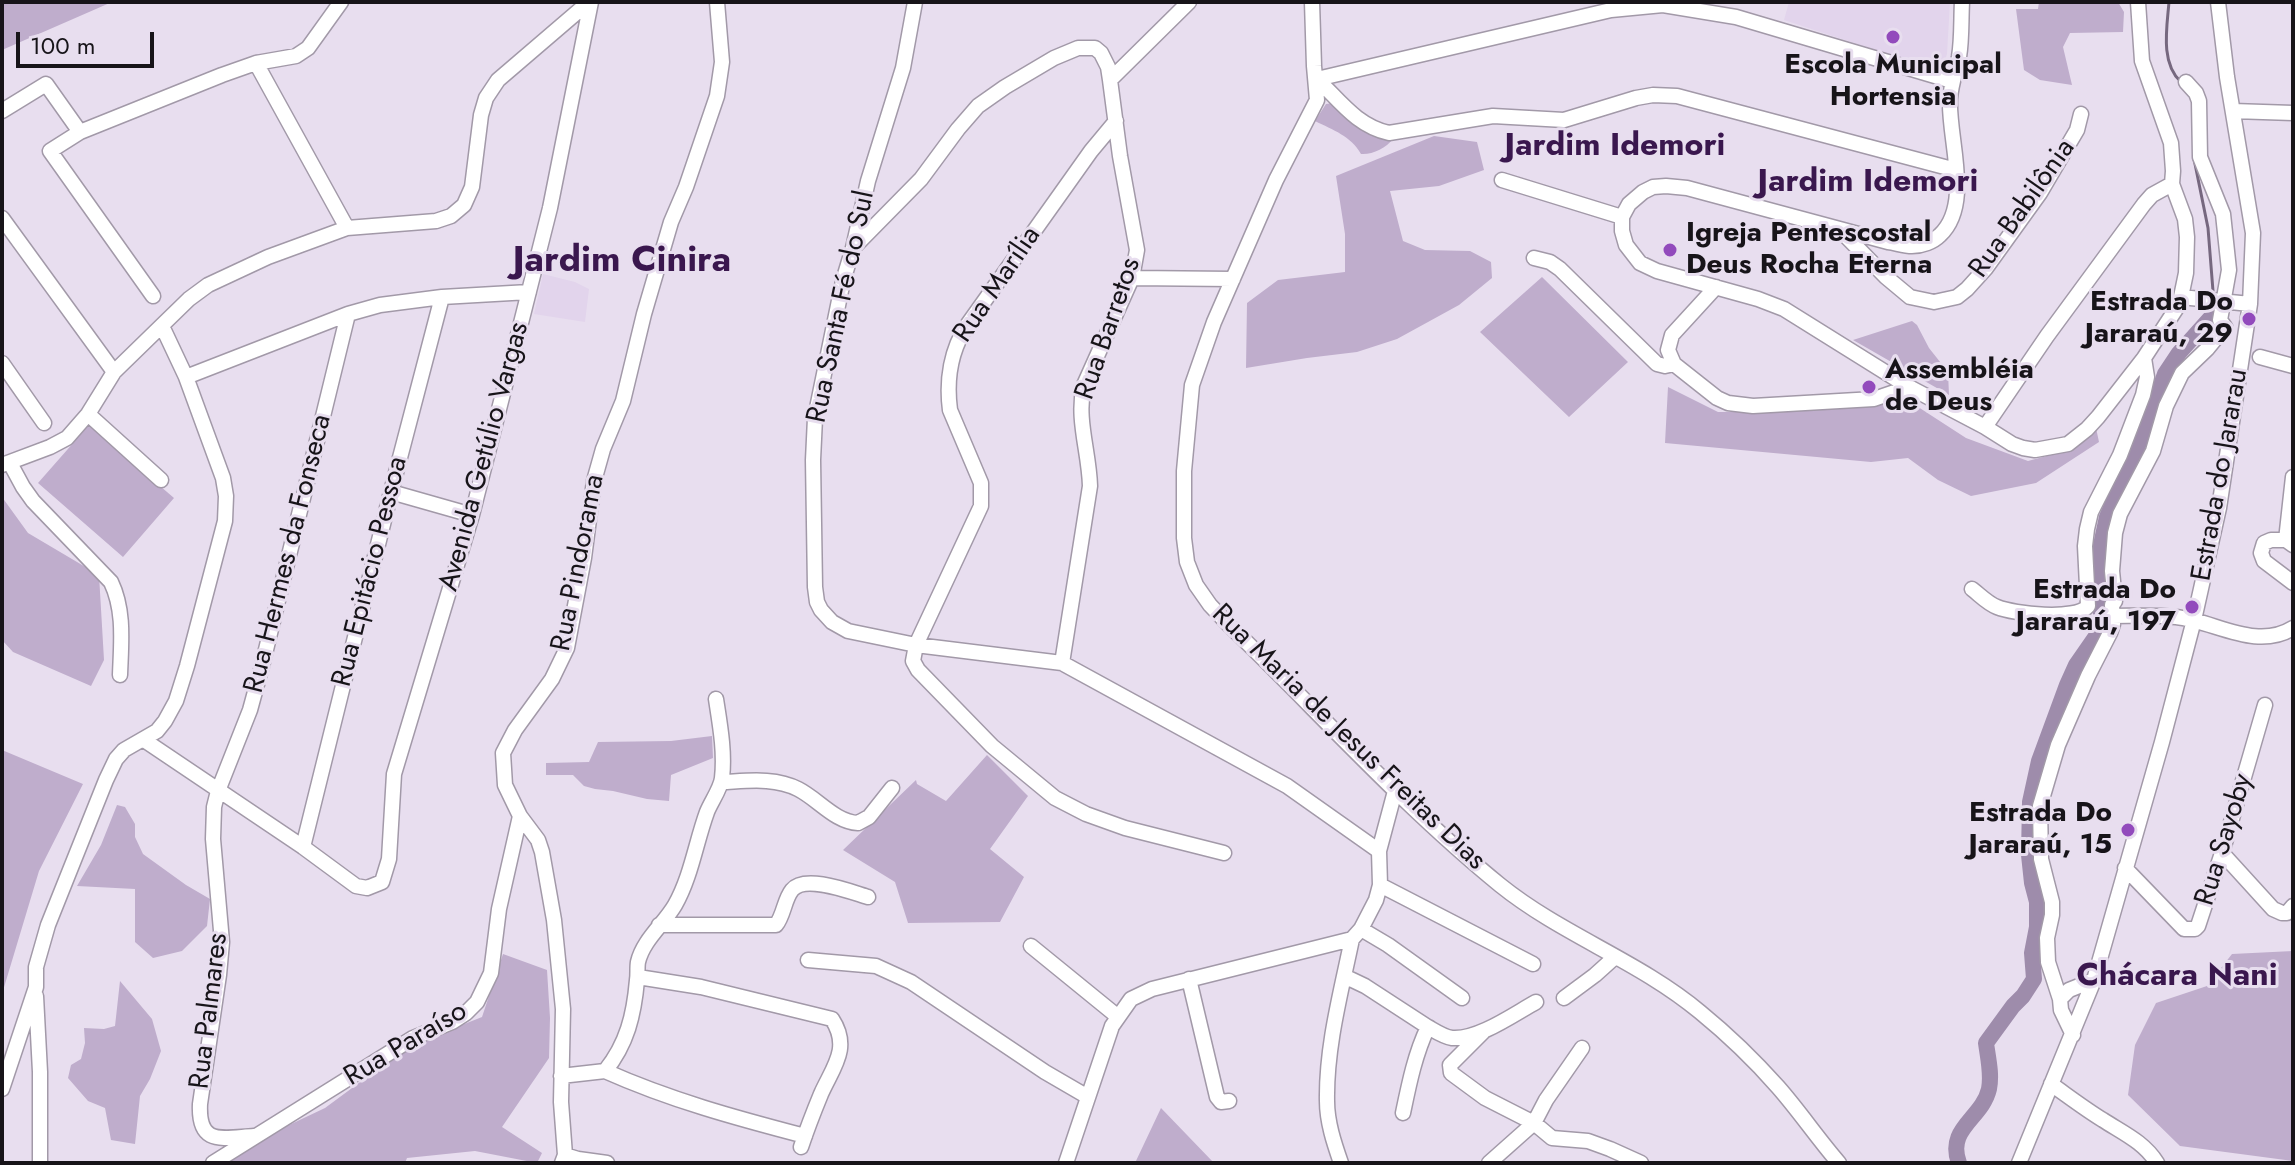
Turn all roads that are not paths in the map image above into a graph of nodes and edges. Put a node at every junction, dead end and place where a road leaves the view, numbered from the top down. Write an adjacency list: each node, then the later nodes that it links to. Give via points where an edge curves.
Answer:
1 (341, 2): 10 (street, via 308,48 289,59)
2 (590, 2): 26 (street, via 498,80 486,98 472,187 464,205 436,221); 35 (street, Avenida Getúlio Vargas)
3 (717, 2): 75 (street, Rua Pindorama, via 722,62 717,96 671,222 623,401 594,481 567,648 503,753 505,785)
4 (915, 2): 29 (street, Rua Santa Fé do Sul, via 903,68)
5 (1189, 2): 12 (street)
6 (1312, 2): 11 (street, Rua Maria de Jesus Freitas Dias)
7 (1962, 2): 13 (street)
8 (2138, 2): 23 (street, via 2142,61 2171,143)
9 (2218, 2): 16 (street, Estrada do Jararau)
10 (256, 63): 20 (street); 26 (street)
11 (1317, 79): 13 (street, via 1611,10 1663,5 1736,17); 21 (street, via 1354,118 1389,133 1493,116 1564,120 1636,98 1677,96); 33 (street, Rua Maria de Jesus Freitas Dias, via 1315,107)
12 (1110, 80): 19 (street, Rua Barretos); 29 (street, Rua Barretos, via 1101,53 1087,47 1054,58 1005,87 978,106 921,179)
13 (1952, 81): 21 (street)
14 (2186, 82): 39 (street, via 2199,101 2200,157 2225,229 2229,270)
15 (2, 111): 20 (street, via 46,84)
16 (2233, 111): 17 (street); 40 (street, Estrada do Jararau, via 2253,233)
17 (2293, 113)
18 (2081, 114): 31 (street, Rua Babilônia, via 2040,193 1986,268 1957,297 1934,302 1910,297)
19 (1116, 121): 32 (street, Rua Barretos, via 1137,250); 65 (street, Rua Marília, via 959,337 948,397 981,483 981,506)
20 (80, 132): 36 (street, via 50,151)
21 (1956, 170): 28 (street, via 1956,202 1948,228 1927,244)
22 (1502, 180): 24 (street)
23 (2172, 184): 38 (street, via 2187,237); 53 (street, via 2144,204)
24 (1622, 217): 27 (street, via 1643,192 1666,186); 34 (street, via 1626,245 1640,263)
25 (2, 218): 48 (street)
26 (347, 228): 42 (street, via 218,280)
27 (1840, 230): 28 (street); 31 (street, Rua Babilônia)
28 (1888, 242): 31 (street)
29 (853, 248): 65 (street, Rua Santa Fé do Sul, via 815,418 817,602 832,622 848,631)
30 (1534, 258): 46 (street, via 1560,269 1657,364)
31 (1872, 263)
32 (1132, 278): 33 (street); 66 (street, Rua Barretos, via 1080,401 1090,486)
33 (1233, 279): 74 (street, Rua Maria de Jesus Freitas Dias, via 1192,385 1183,494 1187,562 1210,605)
34 (1716, 287): 46 (street, via 1672,335 1668,350); 50 (street, via 1784,309)
35 (529, 292): 37 (street); 58 (street, Avenida Getúlio Vargas)
36 (153, 296)
37 (442, 297): 41 (street); 57 (street, Rua Epitácio Pessoa)
38 (2181, 297): 39 (street); 44 (street)
39 (2223, 302): 40 (street); 62 (street, via 2220,320 2225,327 2177,381 2153,451 2120,514)
40 (2250, 304): 63 (street, Estrada do Jararau, via 2219,508)
41 (348, 314): 49 (street); 73 (street, Rua Hermes da Fonseca, via 258,681)
42 (162, 326): 48 (street); 49 (street)
43 (2260, 357): 47 (street)
44 (2144, 358): 53 (street, via 2098,417 2068,444 2023,448); 61 (street, via 2143,395 2087,529 2088,606 2075,614 2007,610)
45 (2, 363): 52 (street)
46 (1674, 364): 50 (street, via 1717,398 1739,406 1874,399)
47 (2293, 366)
48 (114, 372): 51 (street)
49 (186, 377): 70 (street, via 223,478 225,521 176,701 157,731)
50 (1909, 387): 53 (street)
51 (88, 414): 54 (street, via 67,438); 56 (street)
52 (44, 423)
53 (1985, 427)
54 (6, 464): 67 (street, via 33,501 111,582 121,610)
55 (2293, 477): 59 (street)
56 (161, 480)
57 (391, 492): 58 (street); 76 (street, Rua Epitácio Pessoa)
58 (472, 515): 76 (street, Avenida Getúlio Vargas, via 394,774 385,876 377,886 356,886)
59 (2290, 542): 60 (street, via 2271,540 2261,553)
60 (2293, 583)
61 (1972, 589)
62 (2112, 616): 63 (street); 99 (street, via 2110,633 2058,745 2040,806 2041,859 2052,902 2048,962)
63 (2194, 620): 64 (street, via 2266,638); 80 (street, Estrada do Jararau)
64 (2293, 628)
65 (916, 645): 66 (street, Rua Santa Fé do Sul); 78 (street, via 913,661 918,670 992,746 1055,798 1125,828)
66 (1062, 663): 77 (street, via 1287,786)
67 (120, 675)
68 (716, 699): 71 (street)
69 (2265, 705): 79 (street, Rua Sayoby)
70 (144, 740): 73 (street); 96 (street, via 124,750 106,780 48,925)
71 (722, 782): 72 (street, via 766,781 796,788 851,823 869,817); 86 (street, via 684,887)
72 (892, 788)
73 (218, 791): 76 (street); 114 (street, Rua Palmares, via 213,839 222,942 199,1120 201,1129 217,1137)
74 (1395, 791): 77 (street); 89 (street, Rua Maria de Jesus Freitas Dias, via 1504,889)
75 (520, 816): 107 (street, Rua Pindorama, via 542,852 554,920 563,1009); 114 (street, Rua Paraíso, via 491,973 477,1002 452,1022 413,1038)
76 (303, 847)
77 (1379, 851): 82 (street)
78 (1224, 853)
79 (2222, 853): 80 (street, Rua Sayoby, via 2201,920 2190,930); 85 (street, via 2273,909 2287,913)
80 (2125, 868): 95 (street, Estrada do Jararau)
81 (814, 877): 83 (street, via 800,878)
82 (1380, 885): 87 (street); 91 (street)
83 (796, 886): 84 (street, via 825,885); 86 (street, via 776,925)
84 (868, 897)
85 (2293, 906)
86 (659, 925): 93 (street, via 638,963)
87 (1356, 934): 92 (street); 94 (street); 97 (street, via 1388,945)
88 (1031, 946): 101 (street)
89 (1615, 957): 98 (street); 123 (street, Rua Maria de Jesus Freitas Dias, via 1708,1020 1778,1087)
90 (808, 960): 110 (street, via 876,966 911,982)
91 (1533, 964)
92 (1344, 976): 102 (street); 120 (street, via 1327,1104)
93 (638, 977): 106 (street, via 627,1037); 106 (street, via 832,1019 841,1042 837,1065 803,1141 649,1091)
94 (1189, 979): 101 (street, via 1136,995); 111 (street, via 1217,1097)
95 (2094, 980): 99 (street); 104 (street, Estrada do Jararau)
96 (36, 987): 109 (street); 116 (street)
97 (1462, 998)
98 (1564, 998)
99 (2060, 999): 104 (street)
100 (1536, 1002): 103 (street)
101 (1117, 1016): 110 (street)
102 (1428, 1027): 103 (street, via 1449,1038); 112 (street)
103 (1483, 1032): 113 (street, via 1450,1065 1451,1073)
104 (2073, 1035): 108 (street, Estrada do Jararau)
105 (1582, 1048): 113 (street)
106 (605, 1071): 107 (street)
107 (561, 1076): 115 (street, Rua Pindorama)
108 (2051, 1084): 124 (street, Estrada do Jararau); 125 (street, via 2138,1141)
109 (2, 1089)
110 (1088, 1097): 119 (street)
111 (1229, 1101)
112 (1403, 1113)
113 (1534, 1123): 121 (street); 122 (street, via 1552,1138 1588,1141)
114 (254, 1136): 117 (street, Rua Paraíso)
115 (566, 1160): 118 (street)
116 (40, 1163)
117 (213, 1163)
118 (607, 1163)
119 (1066, 1163)
120 (1341, 1163)
121 (1489, 1163)
122 (1641, 1163)
123 (1839, 1163)
124 (2019, 1163)
125 (2157, 1163)

